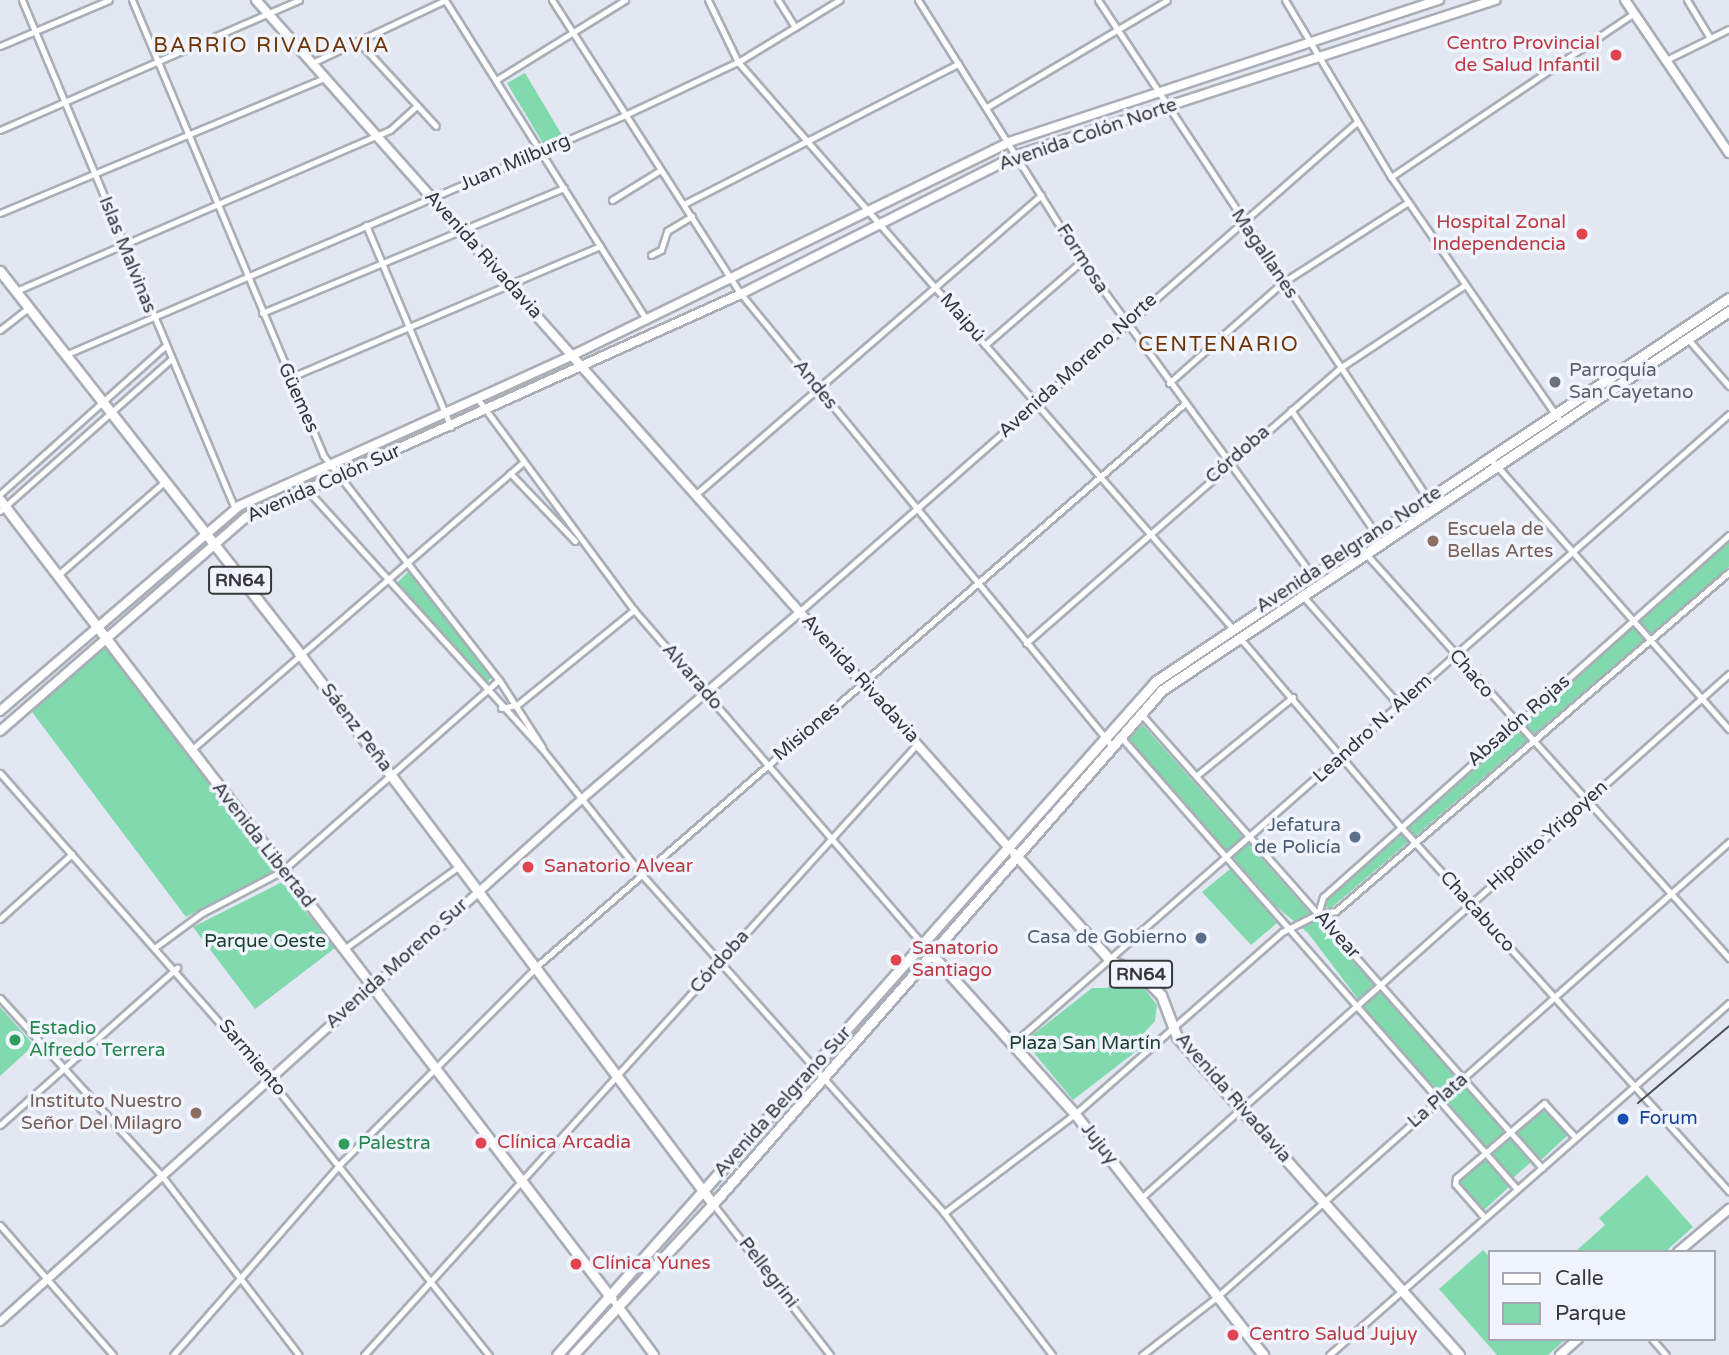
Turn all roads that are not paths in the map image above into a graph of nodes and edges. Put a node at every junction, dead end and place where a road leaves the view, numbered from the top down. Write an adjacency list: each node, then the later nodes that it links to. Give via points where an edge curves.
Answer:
1 (22, 0): 25 (street, Islas Malvinas)
2 (109, 0): 25 (street)
3 (132, 0): 34 (street, Güemes)
4 (256, 0): 21 (main road, Avenida Rivadavia)
5 (299, 0): 21 (street)
6 (445, 0): 28 (street); 38 (street)
7 (552, 0): 26 (street, Andes)
8 (625, 0): 26 (street)
9 (708, 0): 33 (street, Maipú)
10 (778, 0): 22 (street)
11 (839, 0): 22 (street, Juan Milburg)
12 (918, 0): 36 (street, Formosa)
13 (1098, 0): 23 (street, Magallanes)
14 (1167, 0): 23 (street)
15 (1285, 0): 29 (street)
16 (1439, 0): 29 (main road, Avenida Colón Norte)
17 (1495, 0): 31 (main road, Avenida Colón Norte)
18 (1625, 0): 20 (main road)
19 (1687, 0): 27 (street)
20 (1633, 14): 32 (main road); 57 (street)
21 (270, 16): 34 (street); 35 (main road, Avenida Rivadavia)
22 (795, 27): 33 (street, Juan Milburg)
23 (1116, 29): 39 (street, Magallanes); 42 (street)
24 (1729, 29): 27 (street)
25 (35, 31): 30 (street); 40 (street, Islas Malvinas)
26 (575, 33): 38 (street); 44 (street, Andes)
27 (1710, 37): 32 (street)
28 (358, 41): 35 (street); 41 (street)
29 (1310, 45): 31 (street); 39 (main road, Avenida Colón Norte)
30 (0, 46)
31 (1317, 59): 43 (main road, Avenida Colón Norte); 45 (street)
32 (1666, 60): 53 (main road)
33 (738, 62): 44 (street, Juan Milburg); 50 (street, Maipú)
34 (158, 63): 40 (street); 48 (street, Güemes)
35 (312, 63): 37 (main road, Avenida Rivadavia)
36 (958, 64): 42 (street, Formosa); 50 (street)
37 (325, 78): 48 (street); 49 (main road, Avenida Rivadavia)
38 (496, 80): 52 (street)
39 (1156, 95): 43 (street, Magallanes); 51 (main road, Avenida Colón Norte)
40 (65, 103): 47 (street); 56 (street, Islas Malvinas)
41 (417, 106): 46 (street); 49 (street)
42 (987, 107): 51 (street, Formosa)
43 (1165, 108): 54 (main road, Avenida Colón Norte); 68 (street, Magallanes)
44 (624, 116): 52 (street, Juan Milburg); 55 (street, Andes)
45 (1357, 122): 57 (street); 68 (street, Avenida Moreno Norte)
46 (436, 126)
47 (0, 130)
48 (187, 133): 56 (street); 64 (street, Güemes)
49 (376, 135): 60 (main road, Avenida Rivadavia); 64 (street)
50 (807, 142): 63 (street); 65 (street, Maipú)
51 (1009, 142): 54 (street, Formosa); 65 (main road, Avenida Colón Norte)
52 (542, 151): 58 (street); 60 (street, Juan Milburg)
53 (1729, 153)
54 (1017, 155): 59 (street, Formosa); 69 (main road, Avenida Colón Norte)
55 (659, 171): 61 (street); 63 (street, Andes)
56 (94, 173): 66 (street); 72 (street, Islas Malvinas)
57 (1391, 177): 62 (street)
58 (564, 188): 71 (street); 73 (street)
59 (1041, 195): 75 (street, Formosa); 83 (street)
60 (432, 199): 70 (street, Juan Milburg); 71 (main road, Avenida Rivadavia)
61 (612, 200)
62 (1408, 202): 81 (street); 82 (street)
63 (684, 204): 67 (street, Andes)
64 (218, 205): 72 (street); 78 (street, Güemes)
65 (867, 212): 69 (street, Maipú); 79 (main road, Avenida Colón Norte)
66 (0, 213)
67 (692, 216): 74 (street, via 667,231 661,250); 79 (street, Andes)
68 (1241, 220): 81 (street, Magallanes); 92 (street, Avenida Moreno Norte)
69 (880, 224): 83 (street, Maipú); 85 (main road, Avenida Colón Norte)
70 (366, 225): 76 (street); 78 (street, Juan Milburg)
71 (461, 231): 76 (street); 80 (main road, Avenida Rivadavia)
72 (123, 242): 84 (street); 90 (street, Islas Malvinas)
73 (600, 246): 80 (street); 91 (street)
74 (652, 255)
75 (1082, 261): 92 (street, Formosa); 97 (street)
76 (382, 264): 89 (street); 93 (street)
77 (0, 271): 84 (main road, Sáenz Peña / RN64)
78 (247, 276): 89 (street, Güemes); 90 (street, Juan Milburg)
79 (730, 279): 85 (street, Andes); 91 (main road, Avenida Colón Norte)
80 (508, 283): 93 (street); 100 (main road, Avenida Rivadavia)
81 (1283, 283): 103 (street, Magallanes); 105 (street)
82 (1465, 285): 103 (street, Córdoba); 113 (street)
83 (935, 286): 97 (street, Maipú); 107 (street)
84 (16, 291): 87 (main road, Sáenz Peña / RN64)
85 (741, 294): 102 (main road, Avenida Colón Norte); 107 (street, Andes)
86 (1729, 298): 94 (main road, Avenida Belgrano Norte)
87 (29, 308): 95 (street); 99 (main road, Sáenz Peña / RN64)
88 (1729, 311): 96 (main road, Avenida Belgrano Norte)
89 (262, 313): 104 (street, Güemes)
90 (152, 317): 98 (street, Islas Malvinas); 99 (street, Juan Milburg)
91 (645, 318): 100 (main road, Avenida Colón Norte)
92 (1126, 324): 105 (street, Formosa); 110 (street, Avenida Moreno Norte)
93 (409, 328): 104 (street); 115 (street)
94 (1681, 329): 96 (street); 113 (main road, Avenida Belgrano Norte)
95 (0, 330)
96 (1688, 338): 106 (street); 118 (main road, Avenida Belgrano Norte)
97 (985, 345): 110 (street, Maipú)
98 (164, 347): 101 (street, Islas Malvinas); 109 (street)
99 (65, 355): 109 (main road, Sáenz Peña / RN64)
100 (573, 355): 102 (main road, Avenida Rivadavia); 108 (main road, Avenida Colón Sur)
101 (170, 360): 114 (street); 135 (street, Islas Malvinas)
102 (584, 367): 116 (main road, Avenida Colón Sur); 132 (main road, Avenida Rivadavia)
103 (1340, 368): 112 (street, Córdoba); 133 (street, Magallanes)
104 (289, 378): 124 (street, Güemes)
105 (1169, 383): 111 (street, Formosa)
106 (1729, 386)
107 (818, 388): 132 (street); 136 (street, Andes)
108 (477, 398): 115 (main road, Avenida Colón Sur); 116 (street, Alvarado)
109 (101, 403): 114 (main road, Sáenz Peña / RN64); 131 (street)
110 (1037, 404): 127 (street, Maipú); 136 (street, Avenida Moreno Norte)
111 (1184, 404): 122 (street, Formosa); 127 (street, Misiones)
112 (1291, 410): 122 (street, Córdoba); 140 (street)
113 (1553, 412): 118 (street); 120 (main road, Avenida Belgrano Norte)
114 (109, 413): 129 (main road, Sáenz Peña / RN64); 134 (street)
115 (445, 413): 119 (street); 124 (main road, Avenida Colón Sur)
116 (486, 413): 119 (main road, Avenida Colón Sur); 121 (street, Alvarado)
117 (1729, 414): 144 (street, Leandro N. Alem)
118 (1560, 421): 123 (main road, Avenida Belgrano Norte)
119 (451, 427): 126 (main road, Avenida Colón Sur)
120 (1489, 457): 123 (street); 133 (main road, Avenida Belgrano Norte)
121 (522, 463): 125 (street); 142 (street, Alvarado)
122 (1227, 464): 138 (street, Córdoba); 147 (street, Formosa)
123 (1496, 465): 133 (main road, Avenida Belgrano Norte); 144 (street)
124 (332, 466): 126 (street, Güemes); 128 (main road, Avenida Colón Sur)
125 (510, 473): 142 (street); 145 (street)
126 (341, 477): 130 (main road, Avenida Colón Sur); 145 (street, Güemes)
127 (1102, 479): 138 (street, Maipú); 150 (street, Misiones)
128 (299, 481): 130 (street, Güemes); 135 (main road, Avenida Colón Sur)
129 (163, 484): 137 (main road, Sáenz Peña / RN64); 148 (street)
130 (308, 492): 141 (main road, Avenida Colón Sur, via 246,517); 149 (street, Güemes)
131 (0, 494)
132 (695, 495): 153 (main road, Avenida Rivadavia)
133 (1431, 502): 140 (main road, Avenida Belgrano Norte)
134 (2, 506): 148 (main road, Avenida Libertad)
135 (235, 509): 137 (main road, Avenida Colón Sur)
136 (915, 509): 150 (street, Andes); 153 (street, Avenida Moreno Norte)
137 (204, 533): 141 (main road, Sáenz Peña / RN64); 155 (main road, Avenida Colón Sur)
138 (1148, 533): 156 (street, Maipú); 160 (street, Córdoba)
139 (1729, 535): 154 (street, Absalón Rojas)
140 (1377, 536): 143 (main road, Avenida Belgrano Norte)
141 (212, 546): 158 (main road, Avenida Colón Sur); 161 (main road, Sáenz Peña / RN64)
142 (582, 546): 152 (street, Alvarado)
143 (1360, 547): 147 (main road, Avenida Belgrano Norte); 151 (main road, Avenida Belgrano Norte); 162 (street, Chaco)
144 (1571, 552): 154 (street); 162 (street, Leandro N. Alem)
145 (407, 561): 149 (street); 164 (street, Güemes)
146 (1729, 572): 159 (street, Absalón Rojas)
147 (1311, 574): 156 (main road, Avenida Belgrano Norte)
148 (58, 575): 155 (main road, Avenida Libertad)
149 (386, 579): 161 (street); 166 (street, Güemes)
150 (978, 585): 160 (street, Andes); 165 (street, Misiones)
151 (1300, 593): 157 (main road, Avenida Belgrano Norte); 172 (street)
152 (634, 610): 167 (street, Alvarado); 171 (street)
153 (799, 612): 165 (main road, Avenida Rivadavia / RN64); 167 (street, Avenida Moreno Sur)
154 (1633, 620): 159 (street); 176 (street, Absalón Rojas)
155 (96, 626): 158 (main road, Avenida Libertad); 174 (main road, Avenida Colón Sur)
156 (1231, 627): 157 (street, Chacabuco); 170 (main road, Avenida Belgrano Norte)
157 (1238, 636): 168 (street, Chacabuco); 175 (main road, Avenida Belgrano Norte, via 1161,690)
158 (106, 639): 179 (main road, Avenida Colón Sur); 186 (main road, Avenida Libertad)
159 (1650, 639): 169 (street); 182 (street, Absalón Rojas)
160 (1026, 643): 180 (street, Andes)
161 (299, 653): 186 (street); 190 (main road, Sáenz Peña / RN64)
162 (1455, 656): 172 (street, Leandro N. Alem); 176 (street, Chaco)
163 (1729, 674): 169 (street, Hipólito Yrigoyen)
164 (499, 680): 166 (street); 171 (street, Güemes)
165 (863, 685): 183 (main road, Avenida Rivadavia / RN64); 188 (street, Misiones)
166 (487, 692): 173 (street, Güemes); 190 (street)
167 (705, 692): 188 (street, Alvarado); 192 (street, Avenida Moreno Sur)
168 (1293, 697): 187 (street, Chacabuco); 191 (street)
169 (1702, 698): 178 (street); 193 (street, Hipólito Yrigoyen)
170 (1131, 704): 175 (street, Alvear); 177 (main road, Avenida Belgrano Norte)
171 (517, 705): 173 (street); 185 (street, Güemes)
172 (1399, 705): 187 (street, Leandro N. Alem)
173 (501, 708): 185 (street, Güemes)
174 (0, 711)
175 (1140, 713): 181 (main road, Avenida Belgrano Norte); 191 (street, Alvear)
176 (1514, 724): 182 (street, Chaco); 194 (street, Absalón Rojas)
177 (1112, 725): 180 (main road, Avenida Belgrano Norte); 181 (street, Alvear)
178 (1729, 729)
179 (0, 732)
180 (1103, 736): 184 (street, Andes); 199 (main road, Avenida Belgrano Norte)
181 (1120, 736): 184 (main road, Avenida Belgrano Norte); 202 (street, Alvear)
182 (1529, 740): 193 (street, Chaco); 197 (street, Absalón Rojas)
183 (917, 744): 195 (street, Córdoba); 199 (main road, Avenida Rivadavia / RN64)
184 (1111, 745): 201 (main road, Avenida Belgrano Norte)
185 (543, 750): 192 (street, Güemes)
186 (191, 751): 204 (main road, Avenida Libertad)
187 (1342, 756): 194 (street, Chacabuco); 196 (street, Leandro N. Alem)
188 (768, 765): 195 (street, Alvarado); 205 (street, Misiones)
189 (0, 773): 200 (street, Sarmiento)
190 (391, 776): 203 (main road, Sáenz Peña / RN64); 204 (street)
191 (1196, 776): 196 (street, Alvear)
192 (582, 798): 205 (street, Güemes); 206 (street, Avenida Moreno Sur)
193 (1586, 801): 207 (street, Chaco); 208 (street, Hipólito Yrigoyen)
194 (1400, 826): 197 (street, Chacabuco); 209 (street, Absalón Rojas, via 1323,897)
195 (832, 838): 212 (street, Alvarado); 218 (street, Córdoba)
196 (1252, 838): 202 (street, Leandro N. Alem); 209 (street, Alvear)
197 (1413, 841): 208 (street, Chacabuco); 209 (street, Absalón Rojas, via 1336,911)
198 (1728, 846): 207 (street, La Plata)
199 (1010, 849): 201 (main road, Avenida Rivadavia / RN64); 212 (main road, Avenida Belgrano Sur)
200 (72, 854): 210 (street); 213 (street, Sarmiento)
201 (1018, 857): 215 (main road, Avenida Belgrano Sur); 217 (main road, Avenida Rivadavia / RN64)
202 (1229, 858): 211 (street, Alvear); 217 (street, Leandro N. Alem)
203 (459, 866): 206 (main road, Sáenz Peña / RN64); 214 (street)
204 (282, 871): 213 (street, via 202,913); 214 (main road, Avenida Libertad)
205 (643, 876): 218 (street, Güemes); 219 (street, Misiones)
206 (479, 890): 219 (main road, Sáenz Peña); 221 (street, Avenida Moreno Sur)
207 (1670, 895): 216 (street, Chaco); 224 (street, La Plata)
208 (1471, 906): 222 (street, Hipólito Yrigoyen); 224 (street, Chacabuco)
209 (1318, 914): 211 (street, Absalón Rojas); 222 (street, Alvear)
210 (0, 919)
211 (1290, 928): 226 (street, Alvear); 227 (street, Absalón Rojas)
212 (922, 944): 215 (main road, Jujuy); 230 (main road, Avenida Belgrano Sur)
213 (157, 946): 220 (street, Sarmiento)
214 (344, 949): 221 (main road, Avenida Libertad)
215 (931, 954): 228 (main road, Jujuy); 233 (main road, Avenida Belgrano Sur)
216 (1729, 958)
217 (1110, 960): 227 (main road, Avenida Rivadavia / RN64, via 1143,976 1164,1000); 228 (street, Leandro N. Alem / RN64)
218 (720, 961): 230 (street, Güemes); 232 (street, Córdoba)
219 (538, 965): 229 (street, Misiones); 232 (main road, Sáenz Peña)
220 (177, 968): 231 (street); 235 (street, Sarmiento)
221 (373, 985): 229 (main road, Avenida Libertad); 235 (street, Avenida Moreno Sur)
222 (1382, 985): 226 (street, Hipólito Yrigoyen); 234 (street, Alvear)
223 (0, 998): 231 (street)
224 (1554, 998): 234 (street, La Plata); 236 (street, Chacabuco)
225 (1729, 1003): 236 (street)
226 (1356, 1009): 237 (street, Alvear); 238 (street, Hipólito Yrigoyen)
227 (1172, 1026): 238 (main road, Avenida Rivadavia / RN64); 239 (street, Absalón Rojas)
228 (1015, 1042): 239 (main road, Jujuy)
229 (434, 1065): 244 (street, Misiones); 247 (main road, Avenida Libertad)
230 (814, 1067): 233 (street, Güemes); 249 (main road, Avenida Belgrano Sur)
231 (64, 1069): 240 (street); 246 (street)
232 (618, 1076): 247 (street, Córdoba); 249 (main road, Sáenz Peña)
233 (823, 1076): 253 (main road, Avenida Belgrano Sur); 255 (street, Güemes)
234 (1464, 1078): 237 (street, La Plata); 241 (street, Alvear)
235 (270, 1080): 244 (street, Sarmiento); 246 (street, Avenida Moreno Sur)
236 (1634, 1086): 242 (street); 250 (street, Chacabuco)
237 (1438, 1099): 243 (street, Alvear); 252 (street, La Plata)
238 (1242, 1109): 251 (street, Hipólito Yrigoyen); 252 (main road, Avenida Rivadavia)
239 (1075, 1114): 251 (main road, Jujuy); 255 (street, Absalón Rojas)
240 (0, 1125)
241 (1510, 1131): 242 (street, via 1544,1103); 243 (street); 245 (street, Alvear)
242 (1576, 1137): 245 (street)
243 (1485, 1153): 248 (street, Alvear); 256 (street, via 1454,1181)
244 (340, 1164): 259 (street, Misiones); 261 (street, Sarmiento)
245 (1542, 1168): 248 (street)
246 (162, 1176): 259 (street); 260 (street, Avenida Moreno Sur)
247 (523, 1182): 261 (street, Córdoba); 263 (main road, Avenida Libertad)
248 (1517, 1189): 256 (street)
249 (703, 1192): 253 (main road, Pellegrini); 263 (main road, Avenida Belgrano Sur)
250 (1729, 1192)
251 (1141, 1198): 264 (main road, Jujuy)
252 (1324, 1201): 262 (main road, Avenida Rivadavia); 264 (street, La Plata)
253 (713, 1203): 265 (main road, Avenida Belgrano Sur); 277 (street, Pellegrini)
254 (1729, 1209): 258 (main road)
255 (944, 1213): 278 (street, Güemes)
256 (1484, 1217): 262 (street)
257 (0, 1225): 260 (street)
258 (1680, 1250)
259 (239, 1277): 270 (street, Misiones); 271 (street)
260 (46, 1279): 266 (street, Avenida Moreno Sur); 269 (street)
261 (433, 1279): 272 (street, Córdoba); 273 (street, Sarmiento)
262 (1402, 1292): 281 (street); 282 (main road, Avenida Rivadavia)
263 (610, 1295): 265 (main road, Avenida Libertad); 274 (main road, Avenida Belgrano Sur)
264 (1218, 1296): 279 (street, La Plata); 280 (main road, Jujuy)
265 (617, 1305): 275 (main road, Avenida Belgrano Sur); 276 (main road, Avenida Libertad)
266 (0, 1321)
267 (1576, 1341): 283 (main road)
268 (1654, 1341): 284 (street)
269 (113, 1355)
270 (173, 1355)
271 (299, 1355)
272 (365, 1355)
273 (489, 1355)
274 (557, 1355)
275 (573, 1355)
276 (654, 1355)
277 (830, 1355)
278 (1052, 1355)
279 (1142, 1355)
280 (1262, 1355)
281 (1329, 1355)
282 (1459, 1355)
283 (1560, 1355)
284 (1667, 1355)

